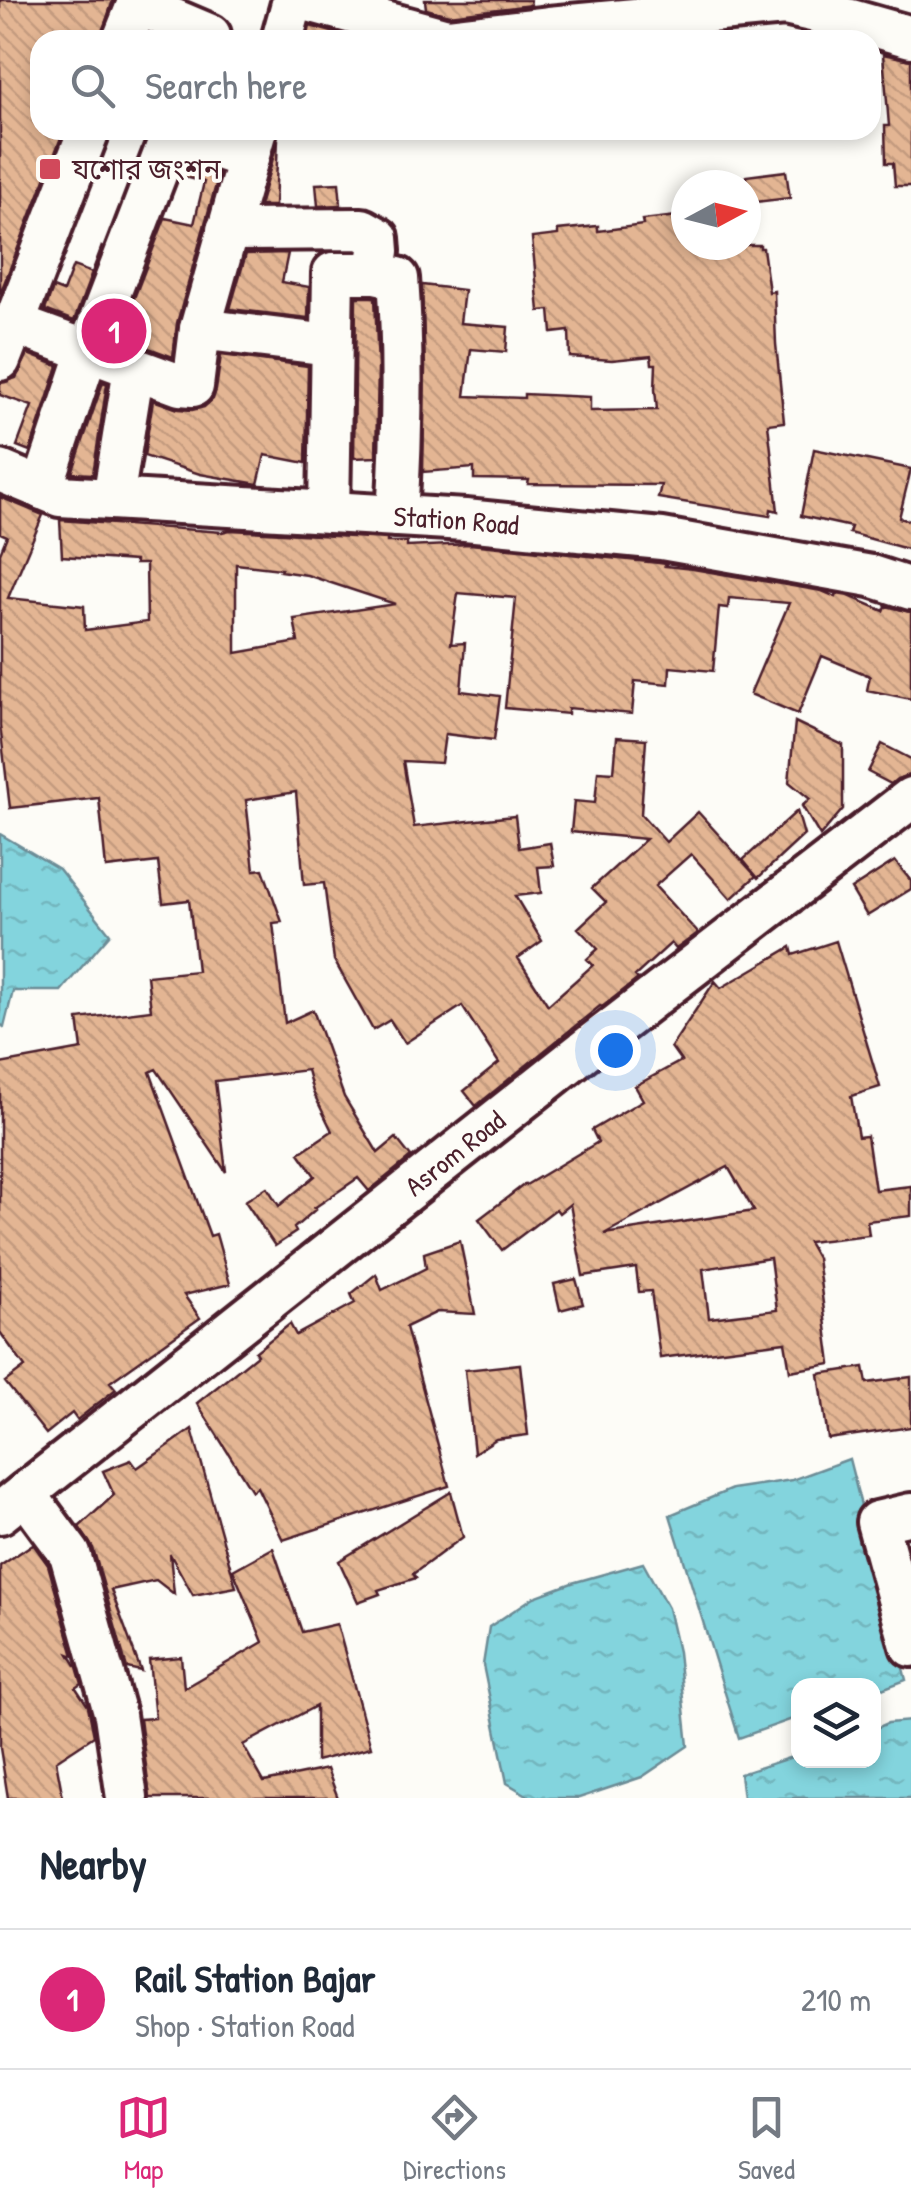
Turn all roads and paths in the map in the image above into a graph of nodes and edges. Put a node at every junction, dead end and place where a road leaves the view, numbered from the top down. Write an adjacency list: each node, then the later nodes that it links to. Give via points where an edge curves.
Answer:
1 (293, 0): 5 (street)
2 (306, 0): 6 (street)
3 (133, 15): 4 (street)
4 (214, 25)
5 (285, 30)
6 (412, 30)
7 (525, 30): 8 (street, via 785,5)
8 (911, 37)
9 (85, 140): 15 (street)
10 (170, 140): 17 (street)
11 (252, 144): 12 (street)
12 (228, 230): 13 (street, via 362,230 378,238); 14 (street)
13 (375, 273): 16 (street, via 333,274); 23 (street, via 398,278 403,357)
14 (200, 330): 16 (street); 18 (street, via 193,386)
15 (7, 342): 17 (street)
16 (330, 345): 22 (street)
17 (88, 352): 18 (street); 20 (street)
18 (134, 368): 21 (street)
19 (0, 471): 20 (street, Station Road)
20 (42, 489): 21 (street, Station Road)
21 (113, 500): 22 (street, Station Road)
22 (329, 512): 23 (street, Station Road)
23 (397, 516): 24 (street, Station Road, via 662,539)
24 (911, 589)
25 (911, 798): 26 (street, Asrom Road)
26 (13, 1503): 29 (street, via 70,1554 116,1715)
27 (911, 1514): 28 (street, via 877,1522)
28 (911, 1646)
29 (127, 1798)

